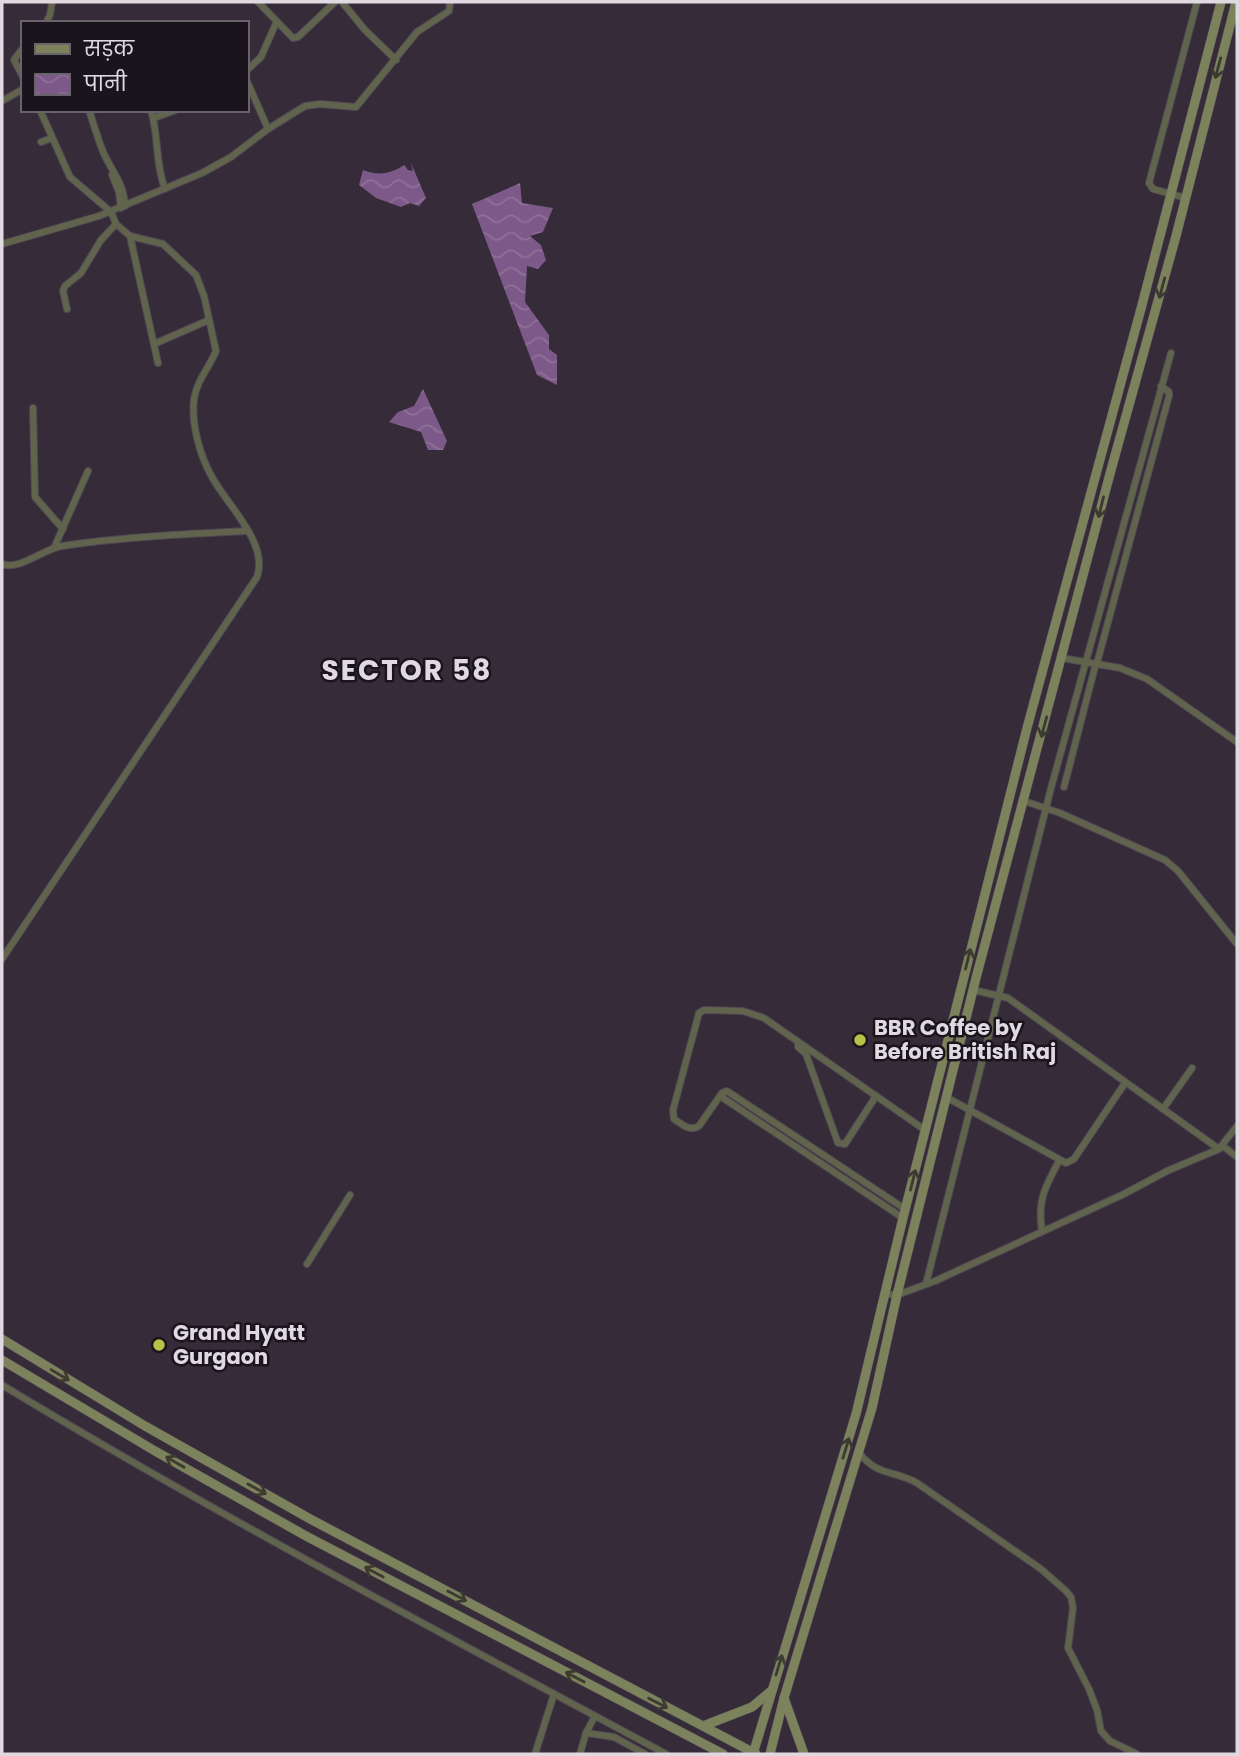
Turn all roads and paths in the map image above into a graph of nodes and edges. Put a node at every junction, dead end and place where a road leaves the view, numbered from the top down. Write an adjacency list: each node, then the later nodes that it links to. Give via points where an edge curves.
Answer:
1 (52, 2): 9 (street)
2 (258, 2): 10 (street)
3 (335, 2): 10 (street, via 296,38)
4 (342, 2): 12 (street)
5 (450, 2): 12 (street, via 449,11 417,32)
6 (1197, 2): 28 (street, via 1149,183 1153,189)
7 (1221, 2): 28 (street)
8 (1236, 2): 29 (street, one-way to 29)
9 (47, 21)
10 (276, 23): 13 (street, via 261,57)
11 (21, 51): 14 (street, via 14,60)
12 (396, 60): 23 (street, via 356,107 313,104)
13 (248, 69)
14 (21, 73)
15 (248, 83): 23 (street)
16 (21, 90): 17 (street)
17 (2, 101)
18 (41, 112): 24 (street)
19 (90, 112): 30 (street, via 104,153 120,180)
20 (152, 112): 22 (street)
21 (170, 112): 22 (street)
22 (154, 118): 27 (street, via 158,169)
23 (268, 129): 27 (street, via 230,157)
24 (52, 138): 25 (street); 31 (street, via 70,177)
25 (41, 142)
26 (112, 175): 30 (street)
27 (165, 189): 30 (street)
28 (1170, 193): 29 (street); 38 (street)
29 (1186, 198): 39 (street, one-way to 39)
30 (123, 207): 31 (street)
31 (111, 212): 32 (street); 34 (street)
32 (116, 224): 33 (street); 35 (street, via 65,286)
33 (130, 236): 36 (street, via 163,244 193,272); 37 (street)
34 (2, 244)
35 (67, 309)
36 (209, 320): 37 (street); 46 (street, via 216,351 198,384 195,426 211,475)
37 (154, 344): 41 (street)
38 (1130, 344): 39 (street); 68 (street, one-way to 38)
39 (1146, 346): 49 (street, one-way to 49)
40 (1171, 353): 42 (street)
41 (158, 363)
42 (1161, 386): 50 (street); 51 (street, via 1170,396)
43 (33, 408): 45 (street, via 35,497)
44 (88, 471): 45 (street)
45 (63, 529): 47 (street)
46 (248, 531): 47 (street); 57 (street, via 260,558 257,576)
47 (54, 548): 48 (street, via 19,565)
48 (2, 564)
49 (1062, 658): 50 (street); 54 (street, one-way to 54)
50 (1086, 661): 51 (street); 55 (street)
51 (1097, 663): 52 (street, via 1147,678); 53 (street)
52 (1237, 742)
53 (1064, 787)
54 (1024, 802): 55 (street); 58 (street)
55 (1046, 808): 56 (street, via 1172,865); 59 (street)
56 (1237, 944)
57 (2, 959)
58 (973, 990): 59 (street); 64 (street)
59 (998, 994): 62 (street); 66 (street)
60 (798, 1042): 63 (street); 63 (street, via 838,1143 845,1144); 73 (street, via 757,1015 701,1011 672,1116 694,1129 727,1091)
61 (1192, 1068): 65 (street)
62 (1125, 1083): 65 (street); 71 (street, via 1074,1159)
63 (876, 1096): 68 (street)
64 (946, 1097): 66 (street); 78 (street)
65 (1164, 1109): 69 (street)
66 (968, 1111): 71 (street); 76 (street)
67 (1237, 1126): 69 (street)
68 (925, 1129): 73 (street, one-way to 68)
69 (1221, 1147): 70 (street); 74 (street)
70 (1237, 1157)
71 (1059, 1161): 74 (street, via 1042,1196)
72 (350, 1195): 75 (street)
73 (904, 1213): 77 (street)
74 (1042, 1231): 76 (street)
75 (307, 1264)
76 (926, 1284): 78 (street)
77 (885, 1294): 78 (street); 83 (street, one-way to 77, via 856,1414)
78 (897, 1295): 82 (street)
79 (2, 1339): 87 (street, one-way to 87, via 312,1520)
80 (2, 1360): 93 (street, one-way to 80, via 306,1535)
81 (2, 1385): 84 (street, via 199,1501)
82 (859, 1454): 85 (street); 97 (street, via 880,1471 917,1483 1066,1591 1073,1608 1068,1647 1089,1689 1101,1731 1105,1738)
83 (772, 1690): 87 (street, via 752,1707); 94 (street)
84 (554, 1694): 86 (street); 89 (street)
85 (784, 1698): 95 (street); 96 (street)
86 (595, 1716): 88 (street); 92 (street)
87 (704, 1726): 94 (street)
88 (586, 1733): 90 (street); 91 (street, via 614,1737)
89 (535, 1754)
90 (580, 1754)
91 (645, 1754)
92 (666, 1754)
93 (723, 1754)
94 (754, 1754)
95 (770, 1754)
96 (804, 1754)
97 (1136, 1754)

